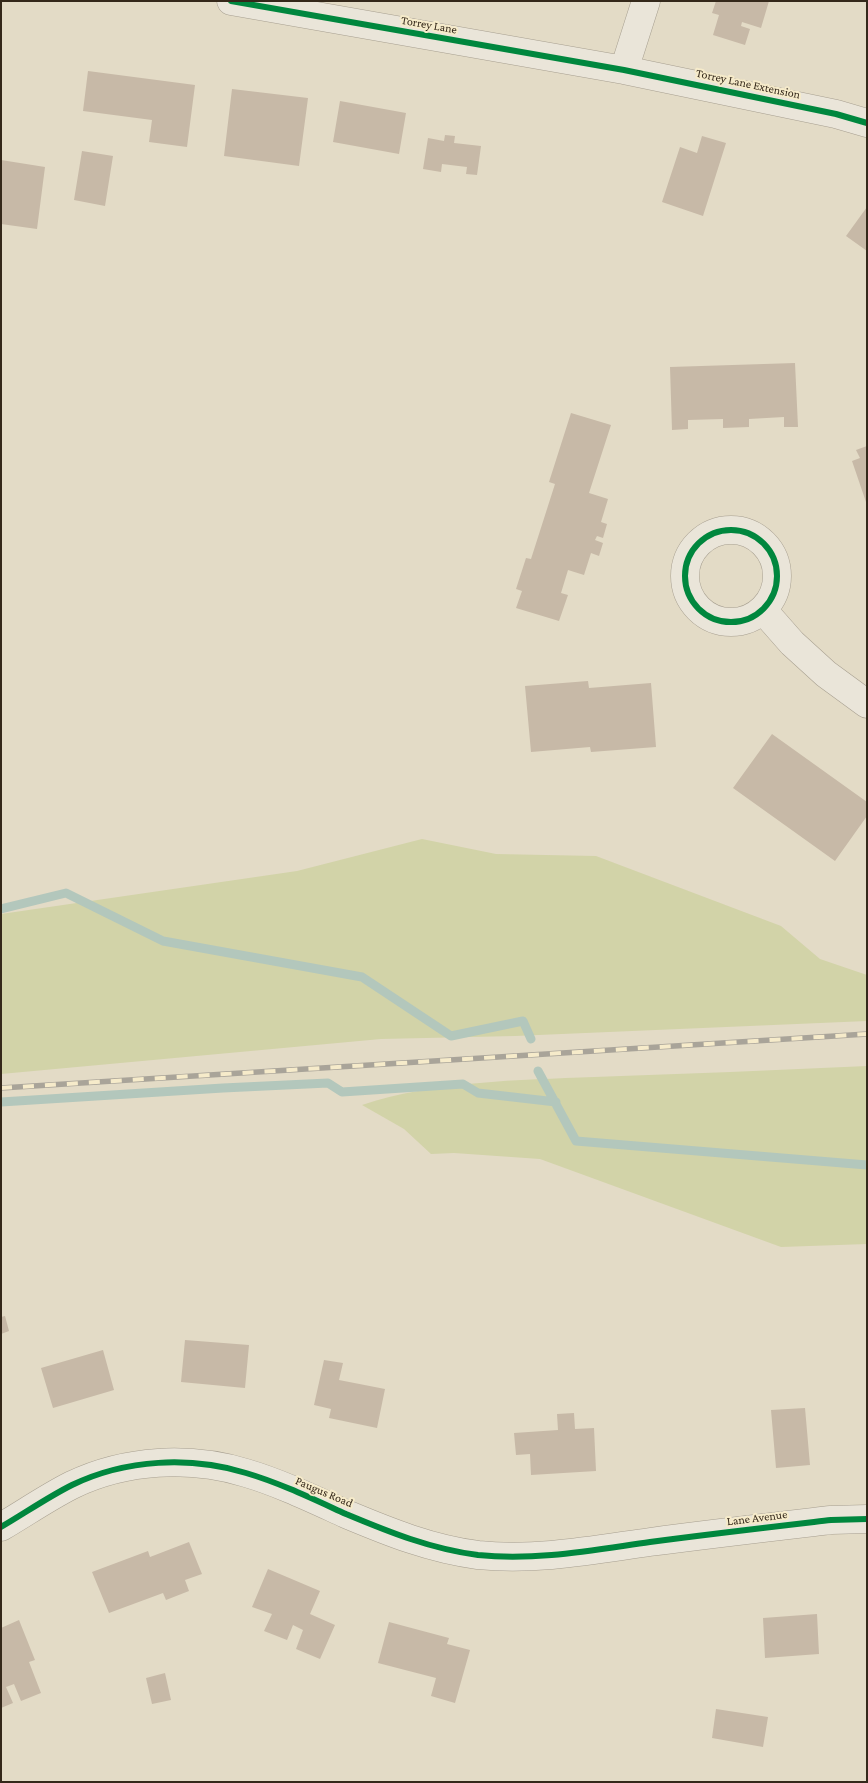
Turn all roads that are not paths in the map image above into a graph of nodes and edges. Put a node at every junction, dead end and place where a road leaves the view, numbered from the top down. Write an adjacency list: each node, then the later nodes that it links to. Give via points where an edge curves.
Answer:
1 (231, 1): 3 (street, Torrey Lane)
2 (646, 1): 3 (street)
3 (624, 70): 4 (street, Torrey Lane Extension)
4 (867, 123)
5 (763, 610): 6 (street, via 826,674)
6 (867, 704)
7 (867, 1519): 9 (street, Lane Avenue, via 831,1520)
8 (1, 1527): 9 (street, Paugus Road, via 73,1485 98,1475 148,1463 173,1462 244,1472 394,1534 449,1550 508,1557 543,1556)
9 (650, 1542)

